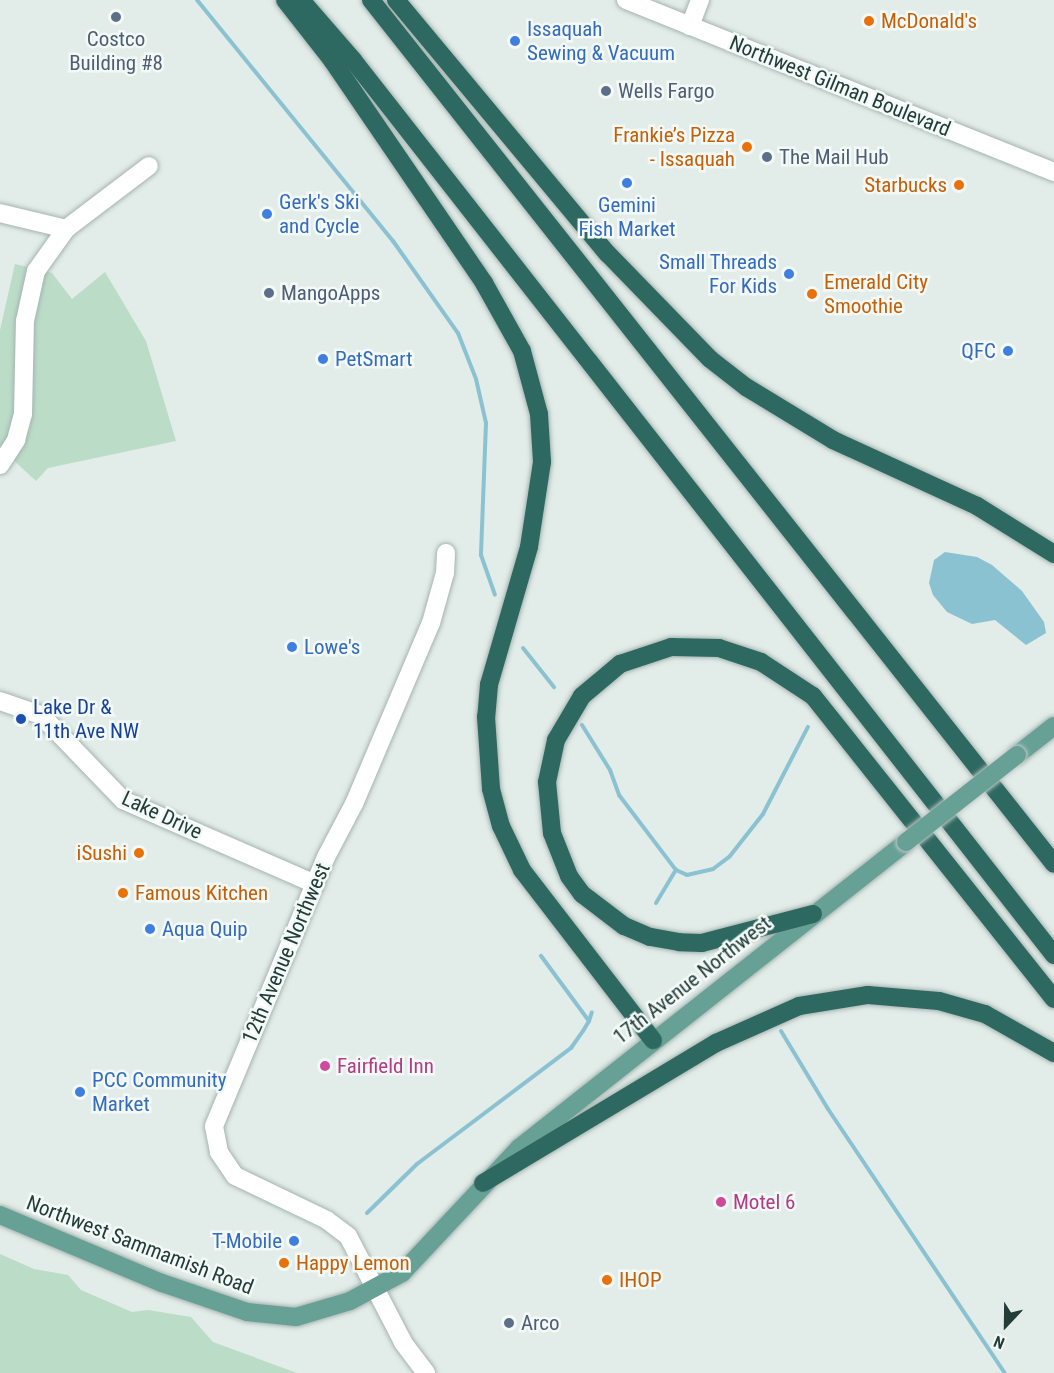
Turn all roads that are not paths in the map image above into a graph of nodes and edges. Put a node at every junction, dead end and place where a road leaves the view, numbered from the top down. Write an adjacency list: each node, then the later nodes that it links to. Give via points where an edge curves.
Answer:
1 (285, 0): 22 (highway, via 332,60 484,283 522,351 539,414 542,462 529,547 489,685 486,717 491,789 501,826 522,870)
2 (301, 0): 20 (highway, via 353,60)
3 (371, 0): 17 (highway)
4 (396, 0): 14 (highway, via 608,254 710,359 746,387 833,440 977,506)
5 (626, 0): 7 (street, Northwest Gilman Boulevard)
6 (700, 0): 7 (street)
7 (690, 26): 9 (street, Northwest Gilman Boulevard)
8 (149, 166): 11 (street)
9 (1054, 172)
10 (0, 213): 11 (street)
11 (66, 229): 12 (street, via 46,254 32,285 25,321 23,414 16,440)
12 (0, 465)
13 (446, 553): 18 (street, 12th Avenue Northwest, via 431,623 354,804)
14 (1054, 554)
15 (0, 701): 18 (street, Lake Drive, via 41,715 123,800)
16 (1054, 726): 19 (main road, 17th Avenue Northwest, bridge)
17 (1054, 864)
18 (315, 884): 26 (street, 12th Avenue Northwest, via 216,1115 215,1136 227,1168 240,1180 327,1220 348,1236)
19 (813, 914): 21 (highway, via 702,943 650,937 617,922 582,894 559,855 548,811 550,760 556,740 582,696 620,664 642,654 697,644 761,662 813,696); 22 (main road, 17th Avenue Northwest)
20 (1054, 956)
21 (1054, 1001)
22 (653, 1040): 24 (main road, 17th Avenue Northwest, via 519,1148)
23 (1054, 1053): 24 (highway, via 985,1014 939,1001 868,995 798,1006 716,1043)
24 (483, 1183): 26 (main road, 17th Avenue Northwest, via 415,1262)
25 (0, 1215): 26 (main road, Northwest Sammamish Road, via 162,1283 247,1312 296,1317)
26 (377, 1289): 27 (street, via 403,1342)
27 (426, 1373)

